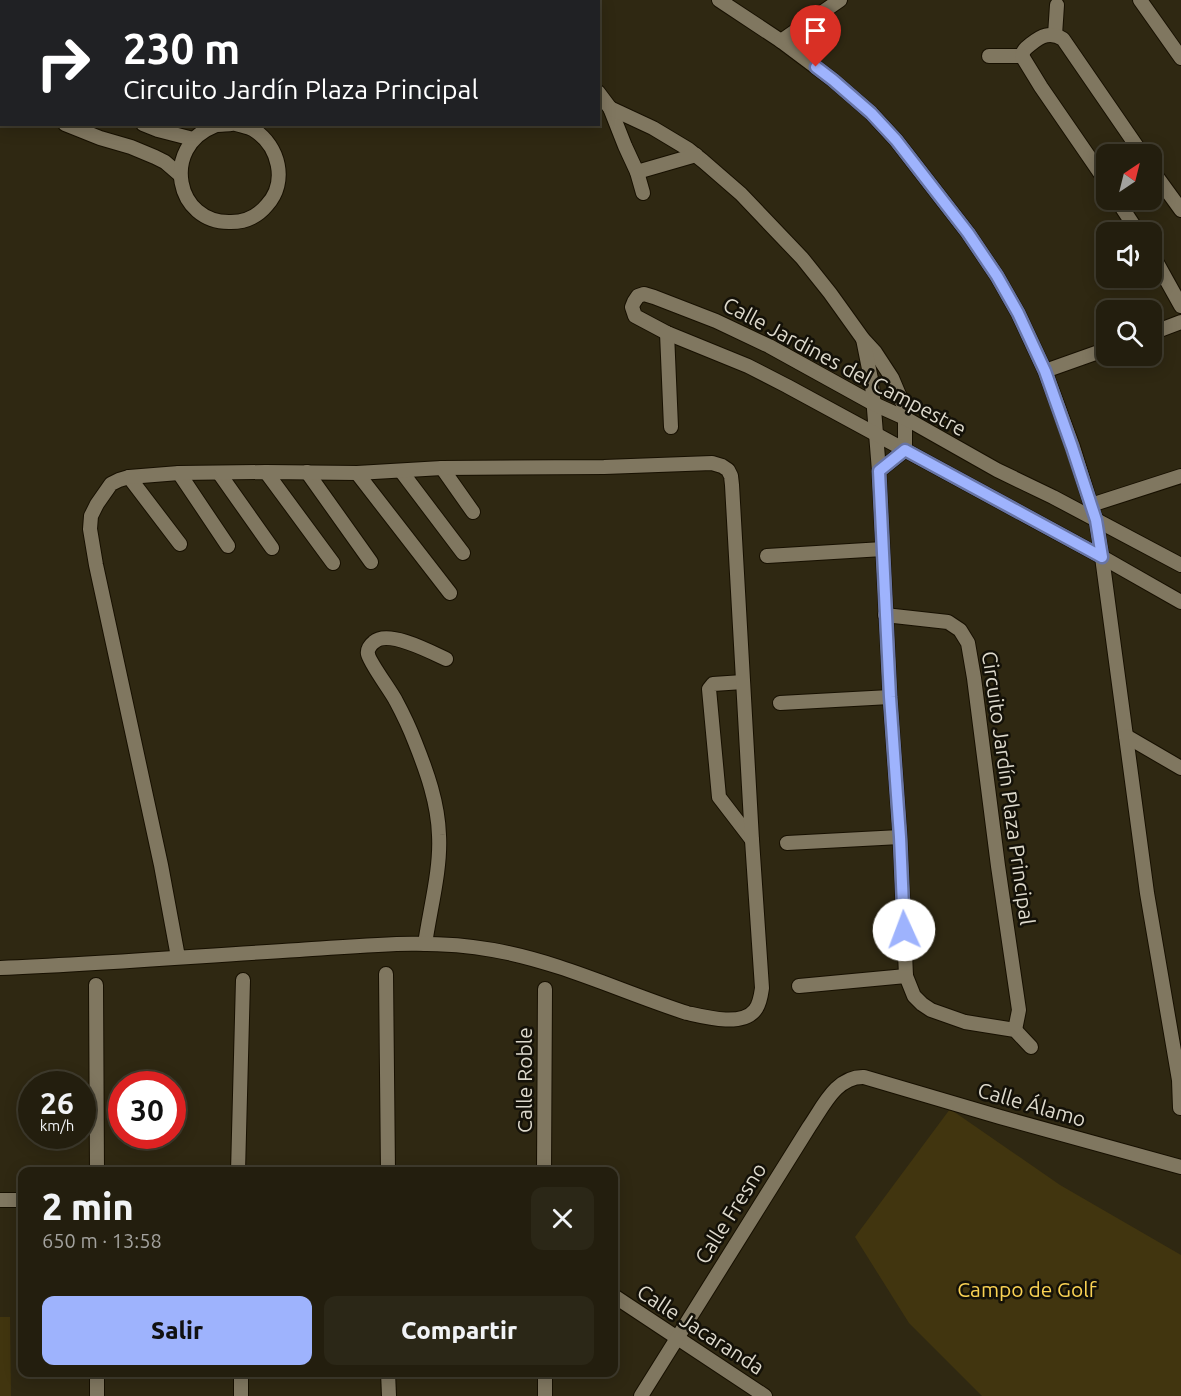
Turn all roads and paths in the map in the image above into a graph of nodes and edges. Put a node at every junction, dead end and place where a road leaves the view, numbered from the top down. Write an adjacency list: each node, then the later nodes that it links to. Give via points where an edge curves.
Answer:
1 (719, 0): 6 (street)
2 (840, 0): 6 (street)
3 (1140, 0): 9 (street)
4 (1057, 5): 5 (street)
5 (1055, 34): 8 (street, via 1039,38); 17 (street, via 1065,41)
6 (781, 41): 32 (street, via 833,80 896,140 997,276)
7 (989, 56): 8 (street)
8 (1022, 56): 19 (street)
9 (1181, 58)
10 (600, 95): 11 (street)
11 (610, 108): 18 (street); 20 (street)
12 (70, 126): 21 (street, via 154,157)
13 (148, 126): 16 (street)
14 (214, 126): 16 (street)
15 (241, 126): 21 (street, via 266,140 279,172 277,189 256,216 223,223 206,217 183,192)
16 (194, 139): 21 (street, via 183,155)
17 (1135, 144)
18 (696, 155): 20 (street); 30 (street, via 741,194 802,258)
19 (1096, 167)
20 (638, 172): 23 (street)
21 (180, 175)
22 (1162, 184): 24 (street)
23 (643, 193)
24 (1181, 210)
25 (1162, 272): 26 (street)
26 (1181, 306)
27 (1181, 322): 28 (street)
28 (1162, 329)
29 (667, 333): 33 (street, Calle Jardines del Campestre, via 635,316 632,307 638,296 654,297 716,321); 35 (street, Calle Jardines del Campestre, via 748,366); 37 (street)
30 (863, 339): 34 (street); 36 (street, via 892,378)
31 (1096, 353): 32 (street)
32 (1045, 371): 50 (street)
33 (838, 384): 34 (street, Calle Jardines del Campestre); 35 (street)
34 (874, 404): 36 (street, Calle Jardines del Campestre); 38 (street)
35 (826, 406): 38 (street, Calle Jardines del Campestre)
36 (905, 418): 39 (street); 52 (street, Calle Jardines del Campestre)
37 (671, 428)
38 (875, 434): 39 (street, Calle Jardines del Campestre); 42 (street)
39 (905, 450): 42 (street); 59 (street, Calle Jardines del Campestre)
40 (442, 468): 41 (street); 51 (street); 67 (street, via 695,462 723,466 732,485)
41 (401, 471): 47 (street); 57 (street)
42 (879, 471): 56 (street)
43 (266, 472): 44 (street); 46 (street); 61 (street)
44 (308, 472): 47 (street); 60 (street)
45 (179, 473): 46 (street); 49 (street); 54 (street)
46 (219, 473): 55 (street)
47 (357, 473): 63 (street)
48 (1181, 476): 50 (street)
49 (129, 477): 53 (street); 76 (street, via 111,484 104,493 91,516 90,529)
50 (1091, 505): 52 (street)
51 (473, 512)
52 (1096, 520): 59 (street); 62 (street, Calle Jardines del Campestre)
53 (180, 544)
54 (228, 546)
55 (272, 548)
56 (883, 549): 58 (street); 65 (street)
57 (463, 553)
58 (767, 556)
59 (1102, 557): 64 (street, Calle Jardines del Campestre); 70 (street)
60 (371, 562)
61 (333, 563)
62 (1181, 565)
63 (450, 593)
64 (1181, 602)
65 (885, 615): 68 (street); 84 (street, Circuito Jardín Plaza Principal, via 948,622 960,630 968,643 1019,1010)
66 (446, 659): 75 (street, via 390,638 376,640 368,650 415,742 434,803 439,850)
67 (743, 682): 73 (street); 73 (street, via 713,684 709,689 719,797)
68 (890, 697): 69 (street); 72 (street)
69 (780, 703)
70 (1126, 736): 71 (street); 87 (street, via 1147,893)
71 (1181, 768)
72 (900, 837): 74 (street); 79 (street)
73 (752, 840): 75 (street, via 762,988 755,1011 741,1019 687,1013 512,954)
74 (787, 843)
75 (425, 944): 76 (street)
76 (178, 957): 77 (street)
77 (0, 968)
78 (386, 974): 91 (street)
79 (906, 976): 82 (street); 84 (street, via 914,996 931,1010 965,1022)
80 (243, 980): 90 (street)
81 (96, 985): 89 (street)
82 (799, 986)
83 (545, 989): 92 (street, Calle Roble)
84 (1015, 1030): 85 (street)
85 (1031, 1047)
86 (872, 1079): 93 (street, Calle Álamo); 97 (street, Calle Fresno, via 858,1077 839,1085)
87 (1180, 1081): 88 (street)
88 (1180, 1108)
89 (97, 1167)
90 (238, 1167)
91 (388, 1167)
92 (544, 1167)
93 (1181, 1167)
94 (0, 1200): 95 (street)
95 (18, 1200)
96 (618, 1299): 97 (street, Calle Jacaranda)
97 (676, 1338): 106 (street, Calle Fresno); 107 (street, Calle Jacaranda)
98 (97, 1377): 102 (street)
99 (241, 1377): 103 (street)
100 (388, 1377): 104 (street)
101 (545, 1377): 105 (street)
102 (97, 1396)
103 (241, 1396)
104 (389, 1396)
105 (545, 1396)
106 (641, 1396)
107 (765, 1396)

